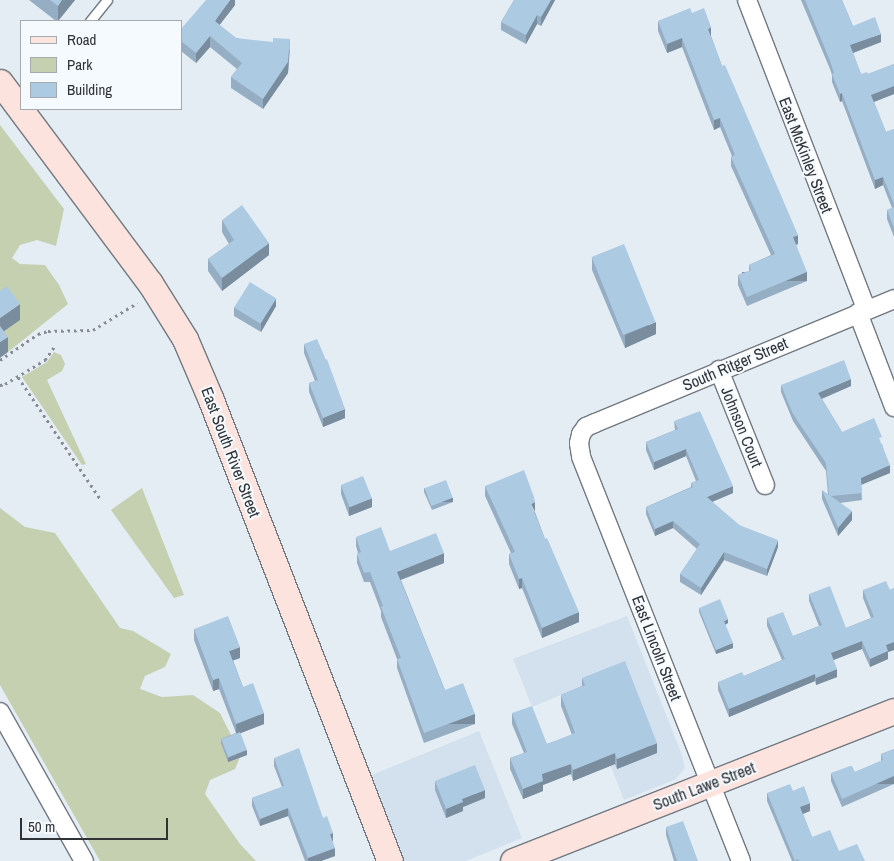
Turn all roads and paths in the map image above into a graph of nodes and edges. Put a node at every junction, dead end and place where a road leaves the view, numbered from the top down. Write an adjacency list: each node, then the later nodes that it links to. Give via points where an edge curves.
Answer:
1 (107, 0): 3 (lane)
2 (747, 0): 9 (street, East McKinley Street)
3 (91, 20)
4 (0, 82): 5 (street, East South River Street)
5 (20, 109)
6 (21, 110): 23 (street, East South River Street, via 150,283 184,339 215,409)
7 (894, 299): 9 (street, South Ritger Street)
8 (137, 303): 11 (path, via 93,330 38,334)
9 (862, 311): 12 (street, South Ritger Street); 15 (street, East McKinley Street)
10 (54, 347): 13 (path, via 45,360)
11 (0, 360)
12 (719, 370): 16 (street, South Ritger Street, via 594,423); 17 (street, Johnson Court)
13 (18, 376): 14 (path); 18 (path)
14 (0, 385)
15 (894, 407)
16 (581, 434): 21 (street, East Lincoln Street, via 581,456)
17 (765, 485)
18 (101, 500)
19 (894, 711): 21 (street, South Lawe Street)
20 (0, 712): 22 (street)
21 (710, 784): 24 (street, South Lawe Street); 25 (street, East Lincoln Street)
22 (84, 861)
23 (390, 861)
24 (513, 861)
25 (740, 861)

